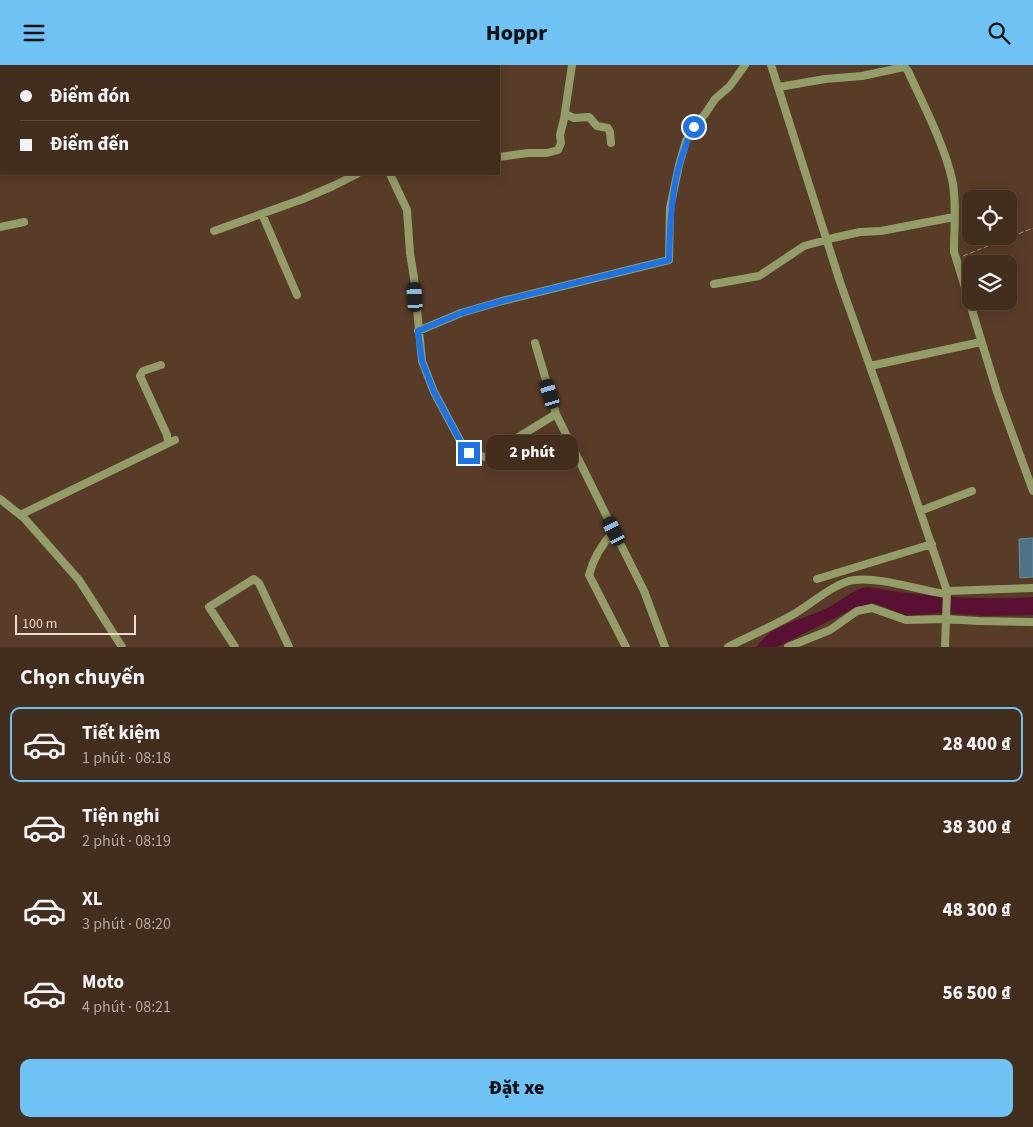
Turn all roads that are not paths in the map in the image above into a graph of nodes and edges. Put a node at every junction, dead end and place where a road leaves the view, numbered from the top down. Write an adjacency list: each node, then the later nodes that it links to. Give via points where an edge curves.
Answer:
1 (572, 65): 6 (street)
2 (745, 65): 19 (street, via 730,86 715,99 686,141 670,208 669,260 502,301)
3 (771, 65): 5 (street)
4 (904, 66): 5 (street, via 862,76); 12 (street, via 952,178)
5 (779, 87): 16 (street)
6 (565, 114): 7 (street, via 574,118 589,117 597,126 608,128); 8 (street, via 558,150)
7 (611, 143)
8 (500, 157)
9 (355, 175): 11 (street)
10 (390, 175): 19 (street, via 407,210)
11 (262, 214): 15 (street); 18 (street)
12 (954, 217): 16 (street, via 881,231 845,234); 21 (street, via 954,252)
13 (24, 222): 14 (street)
14 (0, 227)
15 (214, 231)
16 (827, 240): 17 (street, via 804,247 759,275); 23 (street)
17 (714, 284)
18 (297, 295)
19 (418, 331): 24 (street, via 422,361 434,392 469,453 486,457)
20 (535, 343): 24 (street)
21 (981, 343): 23 (street); 26 (street)
22 (162, 365): 29 (street, via 143,371 140,376 171,441)
23 (870, 366): 28 (street)
24 (556, 414): 30 (street)
25 (972, 491): 28 (street)
26 (1033, 491)
27 (0, 499): 29 (street)
28 (920, 511): 31 (street)
29 (20, 515): 37 (street, via 79,580)
30 (614, 531): 40 (street, via 601,548 589,575); 41 (street, via 644,591)
31 (932, 544): 32 (street); 34 (street)
32 (817, 579)
33 (1033, 588): 34 (street)
34 (946, 593): 35 (street); 42 (street, via 922,591 884,581 853,580)
35 (946, 618): 36 (street); 43 (street, via 906,620 880,610 864,609 830,630); 44 (street)
36 (1033, 622)
37 (122, 647)
38 (236, 647): 39 (street, via 209,607 254,579 259,583)
39 (290, 647)
40 (626, 647)
41 (665, 647)
42 (728, 647)
43 (788, 647)
44 (945, 647)

